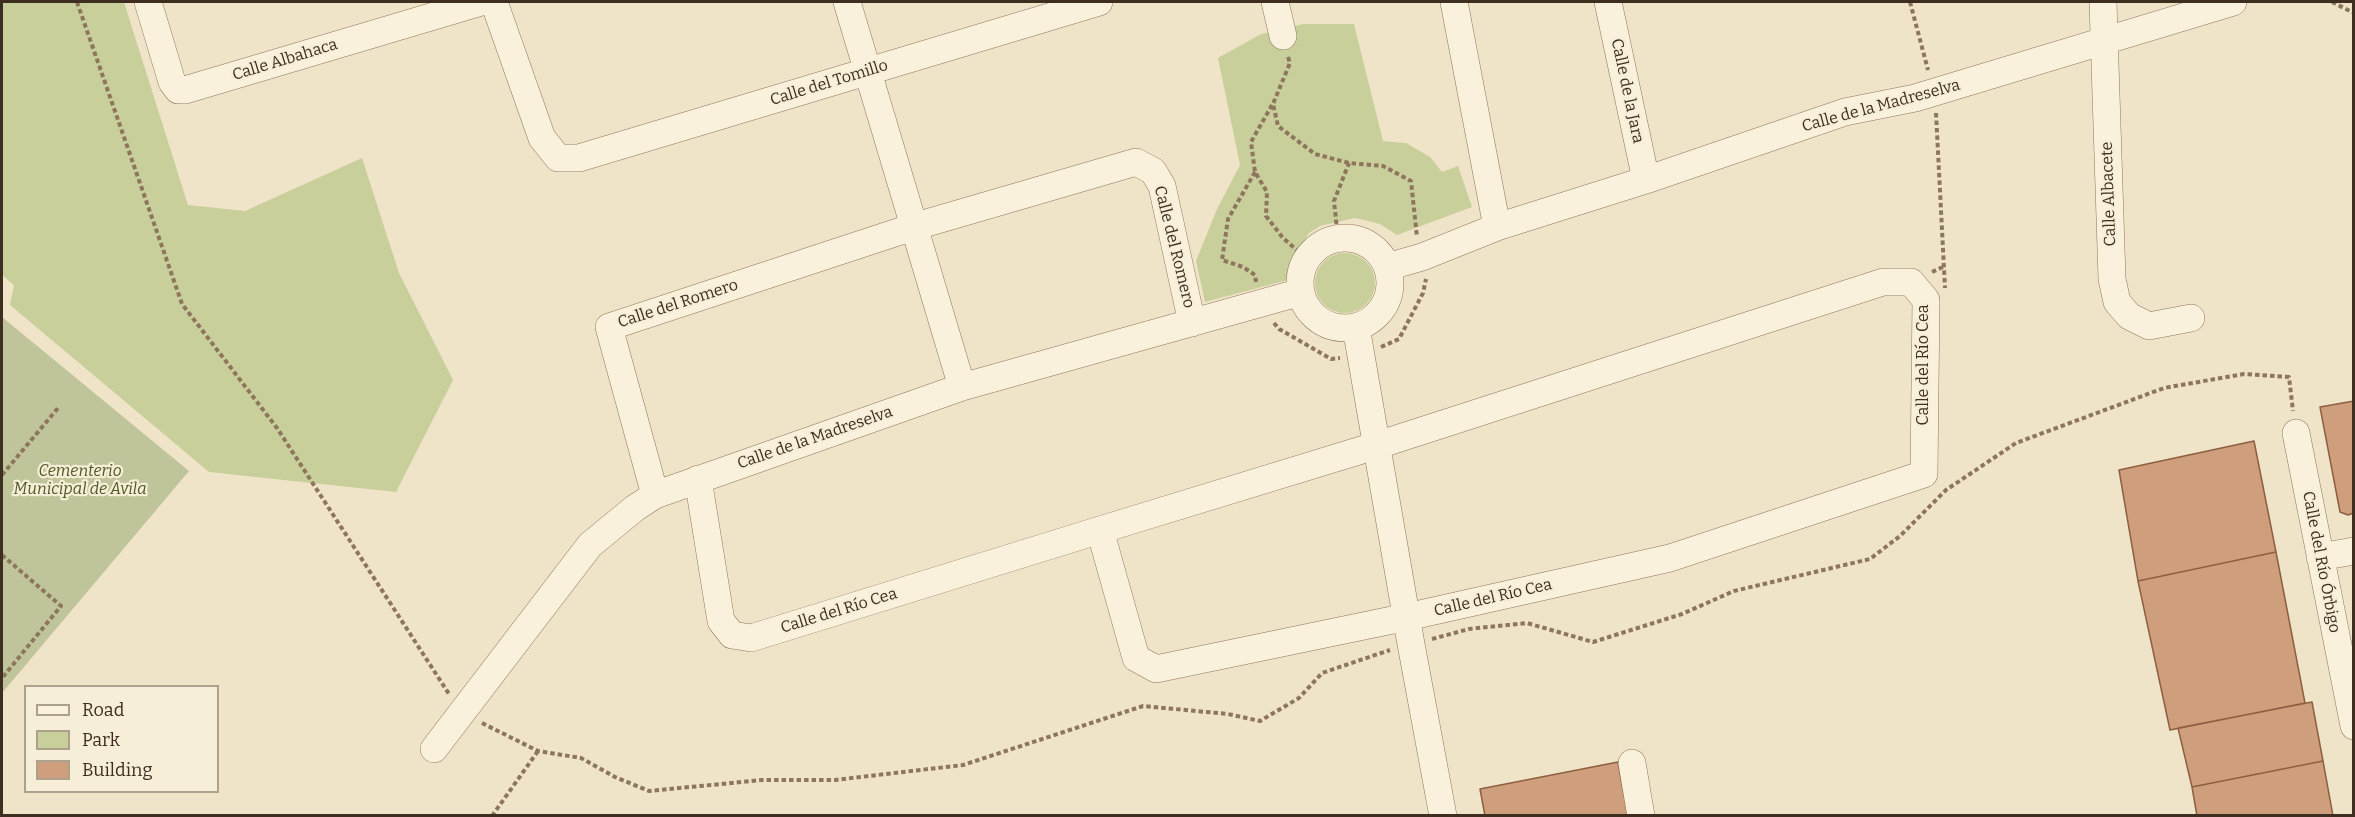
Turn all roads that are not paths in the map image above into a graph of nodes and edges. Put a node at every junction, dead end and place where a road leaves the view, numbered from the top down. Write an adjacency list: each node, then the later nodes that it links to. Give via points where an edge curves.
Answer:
1 (148, 2): 10 (street, Calle Albahaca, via 172,82 178,90)
2 (494, 2): 13 (street, Calle del Tomillo, via 542,138 558,158 579,158)
3 (847, 2): 13 (street)
4 (1099, 2): 13 (street, Calle del Tomillo)
5 (1275, 2): 11 (street)
6 (1454, 2): 16 (street)
7 (1608, 2): 14 (street, Calle de la Jara)
8 (2103, 2): 12 (street, Calle Albacete)
9 (2233, 2): 12 (street, Calle de la Madreselva)
10 (465, 4)
11 (1283, 36)
12 (2104, 41): 14 (street, Calle de la Madreselva, via 1934,92 1845,112); 19 (street, Calle Albacete, via 2112,279 2117,302 2129,316 2149,326)
13 (869, 71): 15 (street)
14 (1646, 180): 16 (street, Calle de la Madreselva)
15 (913, 227): 20 (street, Calle del Romero, via 1136,162 1153,171 1162,186); 22 (street); 26 (street, Calle del Romero, via 609,327)
16 (1497, 227): 17 (street, Calle de la Madreselva)
17 (1387, 267): 18 (street, via 1368,244 1338,239 1321,246 1307,259 1302,269); 21 (street, via 1388,297 1381,311)
18 (1301, 292): 20 (street, Calle de la Madreselva); 21 (street, via 1306,306 1327,325)
19 (2191, 318)
20 (1192, 323): 22 (street, Calle de la Madreselva)
21 (1356, 327): 24 (street)
22 (962, 387): 25 (street, Calle de la Madreselva)
23 (2296, 433): 29 (street, Calle del Río Órbigo)
24 (1378, 445): 27 (street, Calle del Río Cea); 30 (street); 30 (street, Calle del Río Cea, via 1883,282 1911,282 1926,300 1924,474 1670,558)
25 (698, 479): 26 (street, Calle de la Madreselva); 27 (street, Calle del Río Cea, via 721,621 732,635 751,638)
26 (655, 495): 32 (street, Calle de la Madreselva, via 590,545)
27 (1100, 530): 30 (street, Calle del Río Cea, via 1136,658 1156,669)
28 (2354, 551): 29 (street)
29 (2320, 557): 31 (street, Calle del Río Órbigo)
30 (1407, 617): 34 (street)
31 (2354, 726)
32 (434, 749)
33 (1632, 763): 35 (street)
34 (1443, 816)
35 (1641, 816)

